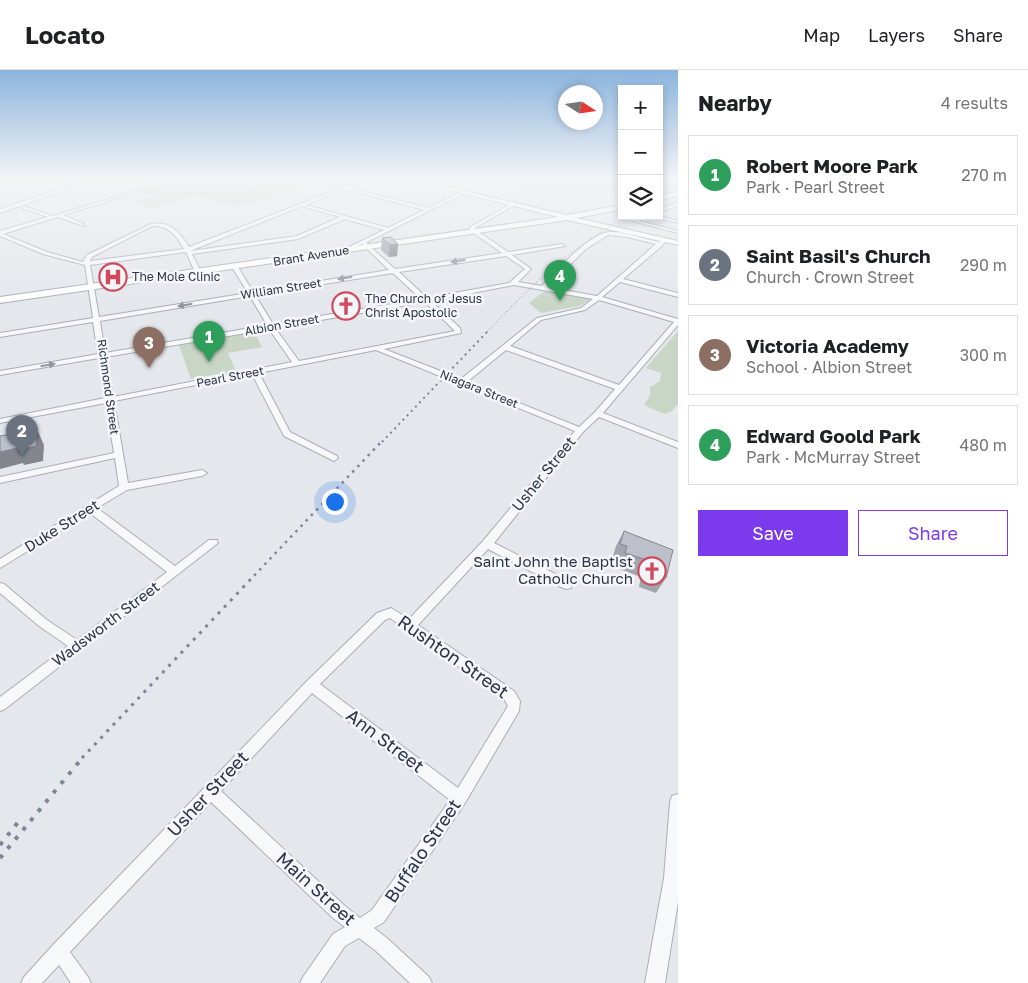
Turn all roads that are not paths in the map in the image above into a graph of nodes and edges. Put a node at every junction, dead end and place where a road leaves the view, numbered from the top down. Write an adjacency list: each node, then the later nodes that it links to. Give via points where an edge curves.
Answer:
1 (43, 220): 15 (street)
2 (66, 220): 11 (street)
3 (266, 220): 20 (street)
4 (339, 220): 20 (street, via 298,237)
5 (349, 220): 12 (street)
6 (407, 220): 12 (street)
7 (485, 220): 13 (street, via 472,228)
8 (559, 220): 13 (main road, Brant Avenue)
9 (578, 220): 16 (main road)
10 (636, 220): 14 (street)
11 (82, 225)
12 (387, 229): 18 (street)
13 (474, 231): 18 (main road, Brant Avenue); 21 (street)
14 (678, 232): 16 (street)
15 (0, 233): 22 (street, via 45,253)
16 (665, 241): 17 (main road); 26 (street); 29 (street, via 606,233 577,254)
17 (678, 243)
18 (366, 244): 23 (main road, Brant Avenue); 24 (street)
19 (562, 246): 21 (street, William Street)
20 (188, 251): 22 (street); 22 (street, via 176,231 155,224 89,256); 25 (street)
21 (507, 253): 24 (street, William Street, one-way to 24); 27 (street, via 528,269)
22 (87, 263): 28 (street, Richmond Street)
23 (236, 267): 25 (main road, Brant Avenue); 30 (street)
24 (393, 271): 30 (street, William Street, one-way to 30); 34 (street)
25 (198, 272): 28 (main road, Brant Avenue)
26 (620, 280): 31 (street); 32 (street)
27 (515, 281): 29 (street); 34 (street, Albion Street)
28 (91, 287): 33 (main road, Brant Avenue); 35 (street, Richmond Street)
29 (544, 288): 32 (street)
30 (250, 293): 35 (street, William Street, one-way to 35); 37 (street)
31 (678, 295)
32 (598, 298): 36 (street); 39 (street, via 582,309 539,320)
33 (0, 300)
34 (426, 300): 37 (street, Albion Street); 40 (street, Pearl Street, via 459,332)
35 (98, 320): 38 (street, William Street); 41 (street, Richmond Street)
36 (678, 321): 46 (street, Usher Street)
37 (271, 327): 41 (street, Albion Street); 42 (street)
38 (0, 335)
39 (505, 347): 45 (street); 46 (street)
40 (378, 348): 42 (street, Pearl Street); 45 (street, Niagara Street)
41 (103, 355): 44 (street, Albion Street, one-way to 41); 47 (street, Richmond Street)
42 (297, 364): 43 (street, Pearl Street)
43 (255, 372): 47 (street, Pearl Street); 53 (street, via 287,434)
44 (0, 374)
45 (462, 382): 50 (street, Niagara Street)
46 (620, 388): 48 (street, Usher Street)
47 (109, 400): 49 (street, Pearl Street); 52 (street, Richmond Street)
48 (598, 414): 50 (street, Usher Street); 51 (street)
49 (0, 421)
50 (580, 430): 59 (street, Usher Street)
51 (678, 445)
52 (118, 455): 55 (street); 56 (street, Richmond Street)
53 (334, 458)
54 (202, 472): 56 (street)
55 (0, 480)
56 (124, 487): 57 (street, Duke Street)
57 (91, 508): 60 (street, Duke Street); 61 (street)
58 (213, 543): 61 (street, Wadsworth Street)
59 (487, 544): 62 (street); 65 (street, Usher Street)
60 (0, 564)
61 (175, 572): 66 (street, Wadsworth Street)
62 (567, 585)
63 (0, 587): 66 (street)
64 (391, 613): 65 (street, Rushton Street); 67 (street, Usher Street, via 381,616)
65 (409, 627): 68 (street, Rushton Street, via 510,695)
66 (77, 646): 69 (street, Wadsworth Street)
67 (311, 685): 70 (street, Usher Street); 71 (street, Ann Street)
68 (514, 701): 71 (street, Buffalo Street, via 514,707)
69 (0, 705)
70 (211, 792): 74 (street, Main Street); 75 (street, Usher Street)
71 (460, 798): 74 (street, Buffalo Street, via 378,916)
72 (678, 802): 73 (street)
73 (676, 879): 80 (street)
74 (358, 928): 78 (street, Buffalo Street, via 338,940); 79 (street, Main Street, via 382,945)
75 (59, 951): 76 (street, Usher Street); 77 (street)
76 (30, 983)
77 (82, 983)
78 (309, 983)
79 (423, 983)
80 (655, 983)

